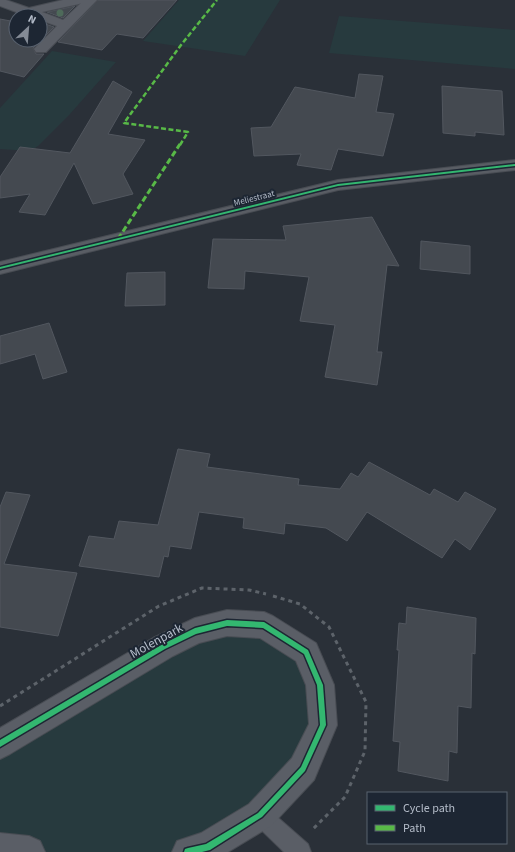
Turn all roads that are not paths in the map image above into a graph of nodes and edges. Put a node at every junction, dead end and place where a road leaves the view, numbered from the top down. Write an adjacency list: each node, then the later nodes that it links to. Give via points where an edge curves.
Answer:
1 (79, 0): 5 (street)
2 (91, 0): 7 (street)
3 (0, 2): 4 (street)
4 (16, 8)
5 (44, 8)
6 (48, 19): 7 (street)
7 (66, 25): 8 (street)
8 (41, 49)
9 (515, 165): 10 (street, Meliestraat, via 338,185)
10 (0, 268)
11 (0, 744): 12 (street, Molenpark, via 163,647 195,631 227,623 264,625 306,652 320,685 323,725 303,769)
12 (260, 815): 14 (lane); 16 (street, Molenpark, via 207,847)
13 (0, 849): 15 (street)
14 (297, 849)
15 (29, 852)
16 (188, 852)

